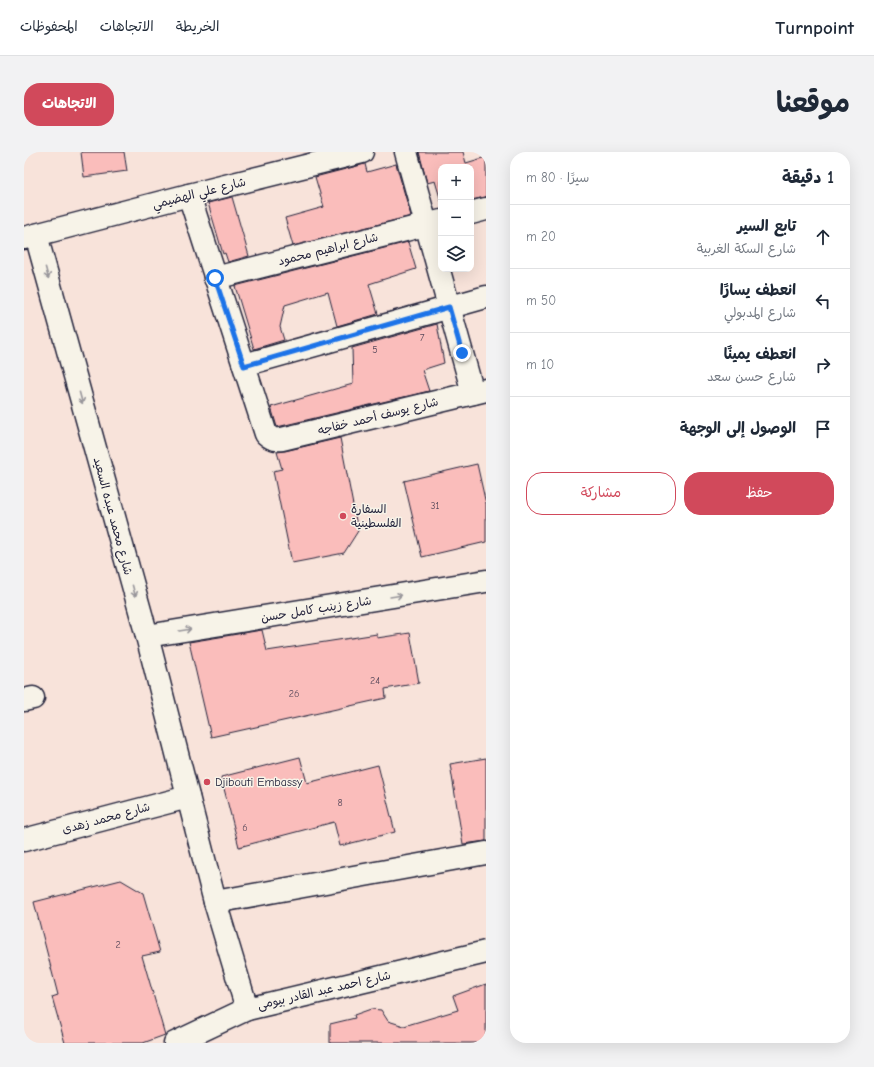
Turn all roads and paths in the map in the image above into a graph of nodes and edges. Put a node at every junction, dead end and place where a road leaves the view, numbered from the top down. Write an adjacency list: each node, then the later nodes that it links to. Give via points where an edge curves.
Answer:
1 (362, 152): 3 (street, شارع علي الهضيمي)
2 (406, 152): 6 (street)
3 (188, 195): 7 (street, شارع علي الهضيمي); 8 (street)
4 (486, 209): 5 (street)
5 (474, 212)
6 (433, 222): 8 (street, شارع ابراهيم محمود); 10 (street)
7 (30, 237): 14 (street, شارع محمد عبده السعيد, one-way to 14)
8 (215, 278): 11 (street)
9 (486, 297): 10 (street)
10 (449, 307): 11 (street); 12 (street)
11 (244, 366): 12 (street, شارع يوسف أحمد خفاجه, via 266,434 275,440)
12 (479, 392)
13 (486, 581): 14 (street, شارع زينب كامل حسن, one-way to 13)
14 (147, 636): 15 (street, شارع محمد عبده السعيد)
15 (188, 796): 16 (street, شارع محمد زهدى); 18 (street, شارع احمد عبد القادر بيومى)
16 (24, 840)
17 (486, 853): 18 (street)
18 (215, 902): 20 (street, شارع احمد عبد القادر بيومى)
19 (486, 952): 20 (street, شارع احمد عبد القادر بيومى)
20 (247, 1009): 21 (street)
21 (176, 1043)

